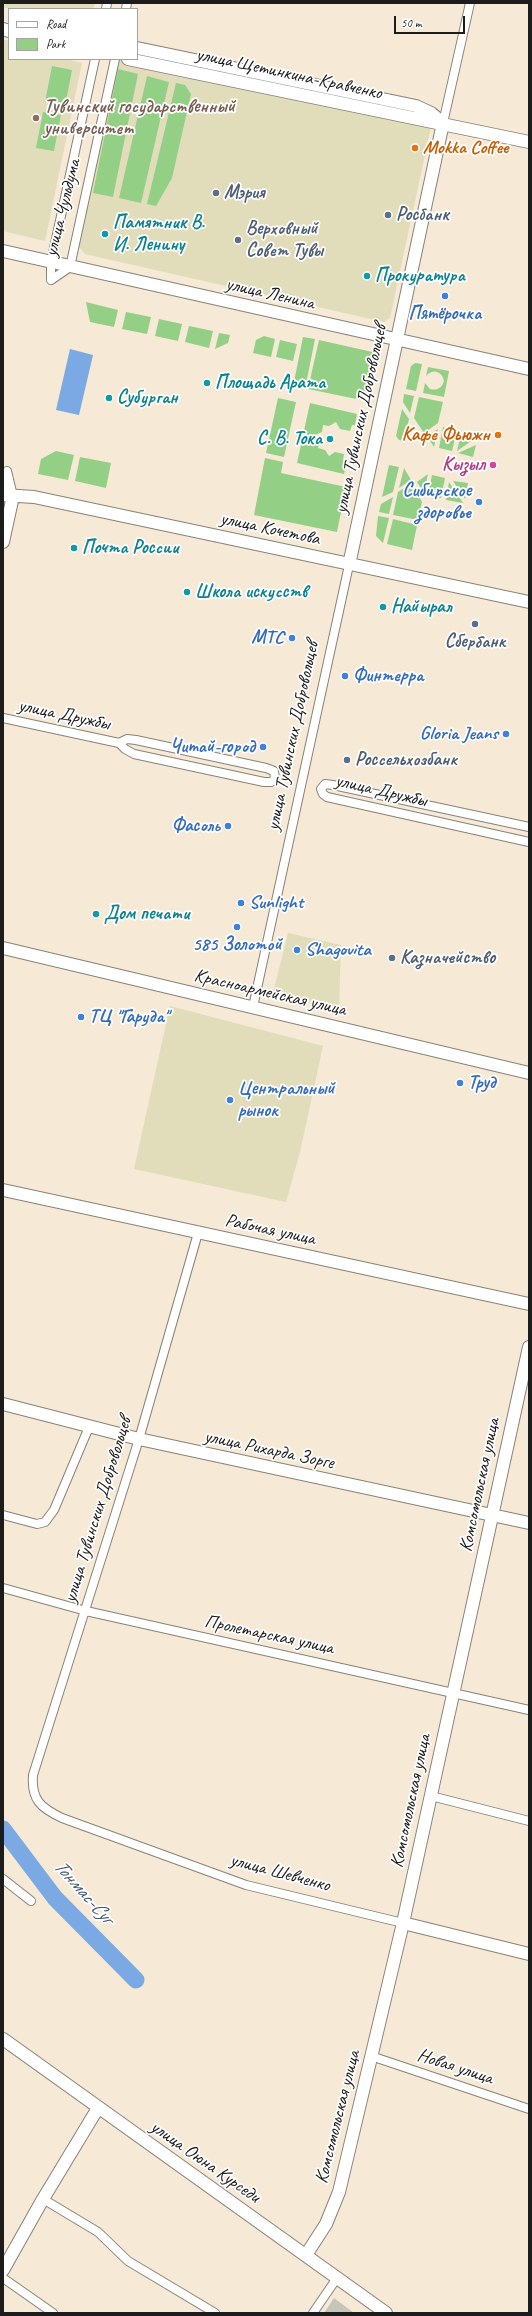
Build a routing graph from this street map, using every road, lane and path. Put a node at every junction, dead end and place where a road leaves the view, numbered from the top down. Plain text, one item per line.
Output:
1 (470, 3) edge
2 (138, 48) edge
3 (95, 60) edge
4 (115, 60) edge
5 (133, 60) edge
6 (443, 123) junction
7 (529, 142) edge
8 (3, 251) edge
9 (50, 262) junction
10 (70, 267) junction
11 (396, 340) junction
12 (529, 370) edge
13 (6, 493) edge
14 (3, 542) edge
15 (349, 565) junction
16 (529, 602) edge
17 (3, 718) edge
18 (119, 743) junction
19 (415, 803) junction
20 (412, 816) junction
21 (529, 828) edge
22 (529, 842) edge
23 (3, 948) edge
24 (253, 1007) junction
25 (529, 1073) edge
26 (3, 1190) edge
27 (198, 1233) junction
28 (529, 1304) edge
29 (529, 1347) edge
30 (3, 1404) edge
31 (89, 1427) junction
32 (140, 1439) junction
33 (3, 1515) edge
34 (492, 1515) junction
35 (529, 1523) edge
36 (3, 1588) edge
37 (86, 1611) junction
38 (453, 1692) junction
39 (529, 1710) edge
40 (35, 1796) joint
41 (431, 1796) junction
42 (529, 1821) edge
43 (3, 1879) edge
44 (31, 1901) dead end
45 (403, 1923) junction
46 (529, 1954) edge
47 (3, 2039) edge
48 (371, 2056) junction
49 (98, 2108) junction
50 (529, 2109) edge
51 (43, 2199) junction
52 (306, 2255) junction
53 (3, 2270) edge
54 (3, 2278) edge
55 (337, 2278) junction
56 (53, 2313) edge
57 (215, 2313) edge
58 (313, 2313) edge
59 (386, 2313) edge

1 - 6 street, улица Тувинских Добровольцев
2 - 6 street, улица Щетинкина-Кравченко
3 - 9 street, улица Чульдума
4 - 10 street, улица Чульдума
5 - 6 street, улица Щетинкина-Кравченко
6 - 7 street, улица Щетинкина-Кравченко
6 - 11 street, улица Тувинских Добровольцев
8 - 9 street, улица Ленина
9 - 10 street, улица Ленина
9 - 10 street, улица Чульдума
10 - 11 street, улица Ленина
11 - 12 street, улица Ленина
11 - 15 street, улица Тувинских Добровольцев
13 - 14 street
13 - 15 street, улица Кочетова
15 - 16 street, улица Кочетова
15 - 24 street, улица Тувинских Добровольцев
17 - 18 street, улица Дружбы
18 - 18 street, улица Дружбы
19 - 20 street
19 - 20 street, улица Дружбы
19 - 21 street, улица Дружбы
20 - 22 street, улица Дружбы
23 - 24 street, Красноармейская улица
24 - 25 street, Красноармейская улица
26 - 27 street, Рабочая улица
27 - 28 street, Рабочая улица
27 - 32 street, улица Тувинских Добровольцев
29 - 34 street, Комсомольская улица
30 - 31 street, улица Рихарда Зорге
31 - 32 street, улица Рихарда Зорге
31 - 33 street
32 - 34 street, улица Рихарда Зорге
32 - 37 street, улица Тувинских Добровольцев
34 - 35 street, улица Рихарда Зорге
34 - 38 street, Комсомольская улица
36 - 37 street, Пролетарская улица
37 - 38 street, Пролетарская улица
37 - 40 street, улица Тувинских Добровольцев
38 - 39 street, Пролетарская улица
38 - 41 street, Комсомольская улица
40 - 45 street, улица Шевченко
41 - 42 street
41 - 45 street, Комсомольская улица
43 - 44 street
45 - 46 street, улица Шевченко
45 - 48 street, Комсомольская улица
47 - 49 street, улица Оюна Курседи
48 - 50 street, Новая улица
48 - 52 street, Комсомольская улица
49 - 51 street
49 - 52 street, улица Оюна Курседи
51 - 53 street
51 - 57 street
52 - 55 street, улица Оюна Курседи
54 - 56 street
55 - 58 street
55 - 59 street, улица Оюна Курседи

